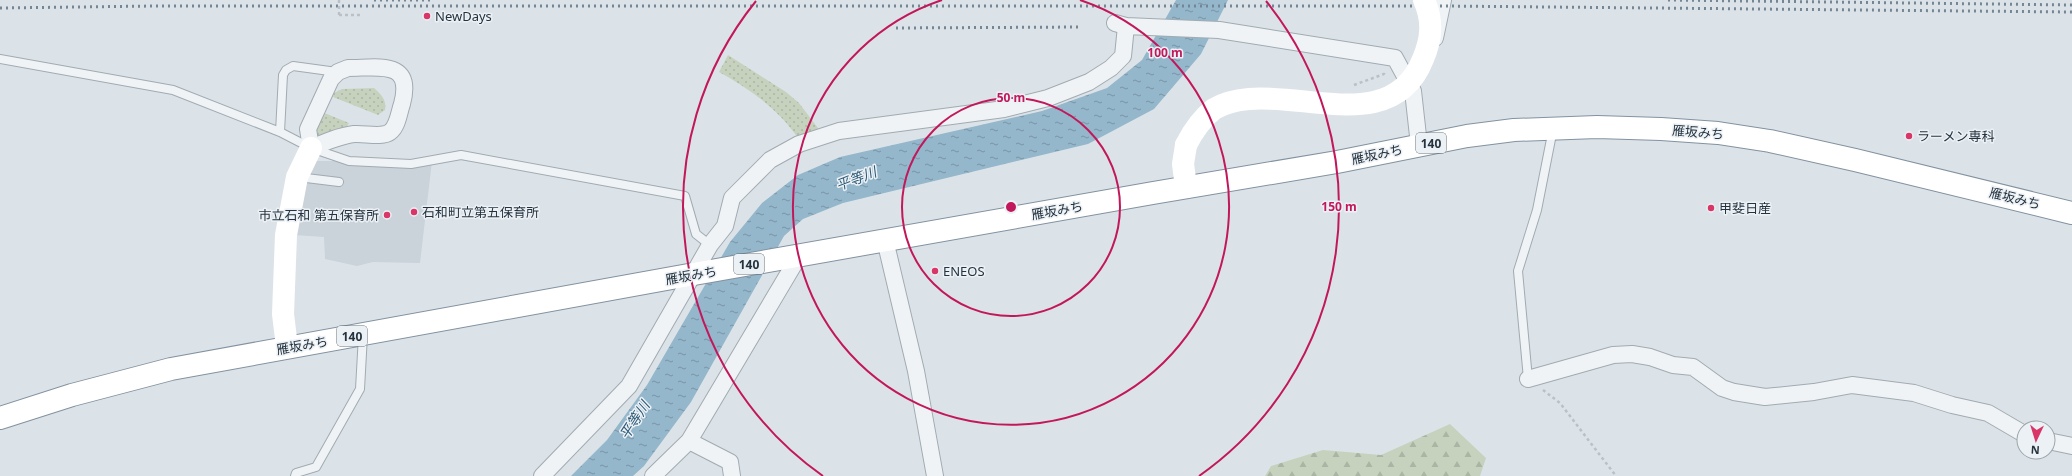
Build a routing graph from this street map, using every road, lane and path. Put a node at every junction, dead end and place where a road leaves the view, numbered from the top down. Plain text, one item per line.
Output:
1 (339, 0) edge
2 (1424, 0) edge
3 (1443, 0) edge
4 (363, 15) dead end
5 (0, 59) edge
6 (338, 72) junction
7 (1390, 80) dead end
8 (1353, 85) dead end
9 (1413, 91) junction
10 (1553, 128) junction
11 (280, 132) junction
12 (1419, 145) junction
13 (311, 148) junction
14 (297, 177) junction
15 (339, 182) dead end
16 (1186, 187) junction
17 (2072, 213) edge
18 (885, 240) junction
19 (710, 245) junction
20 (795, 256) junction
21 (701, 273) junction
22 (363, 334) junction
23 (287, 347) junction
24 (1528, 378) junction
25 (0, 418) edge
26 (2016, 429) edge
27 (689, 441) junction
28 (2056, 443) edge
29 (2072, 446) edge
30 (295, 476) edge
31 (542, 476) edge
32 (653, 476) edge
33 (732, 476) edge
34 (935, 476) edge
35 (1616, 476) edge

1 - 4 path, bridge
2 - 16 main road, bridge
3 - 9 street
5 - 11 lane
6 - 11 lane
6 - 13 street
6 - 13 street
7 - 8 path
9 - 12 street
9 - 19 street
10 - 12 main road, 雁坂みち / 140
10 - 17 main road, 雁坂みち / 140
10 - 24 lane
11 - 13 lane
12 - 16 main road, 雁坂みち / 140
13 - 14 main road
13 - 19 lane
14 - 15 lane
14 - 23 main road
16 - 18 main road, 雁坂みち / 140
18 - 20 main road, 雁坂みち / 140
18 - 34 street
19 - 21 street
20 - 21 main road, 雁坂みち / 140
20 - 27 street
21 - 22 main road, 雁坂みち / 140
21 - 31 street
22 - 23 main road, 雁坂みち / 140
22 - 30 lane
23 - 25 main road, 雁坂みち / 140
24 - 26 street
24 - 35 path
27 - 32 street
27 - 33 street
28 - 29 street

